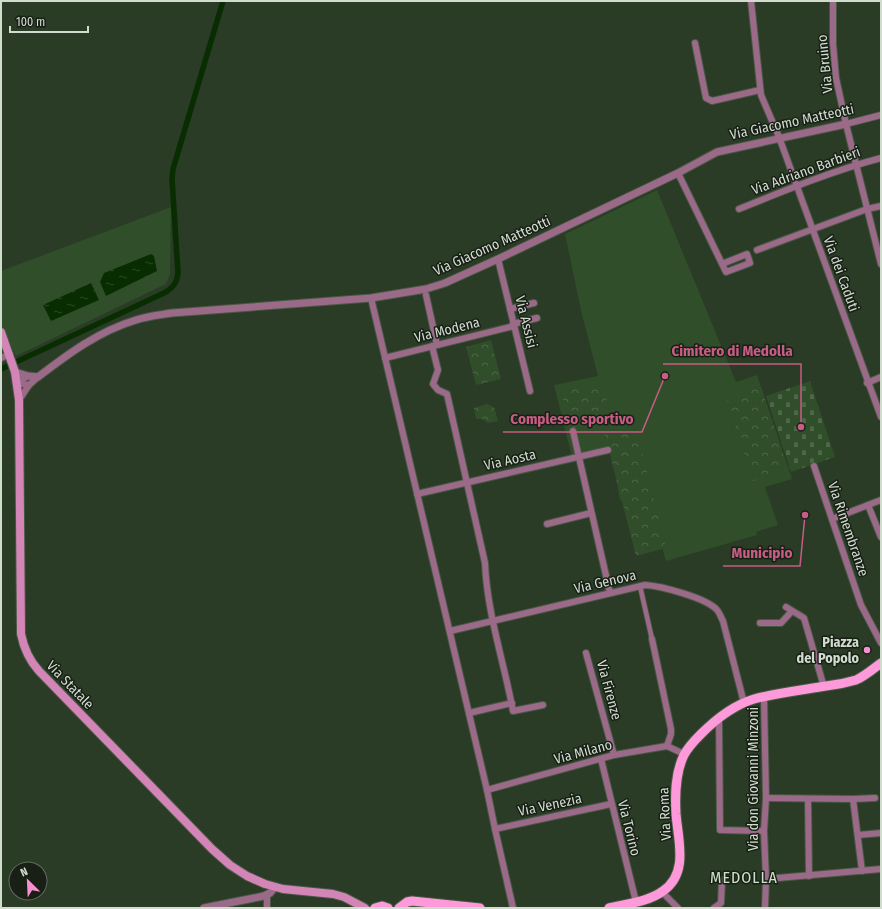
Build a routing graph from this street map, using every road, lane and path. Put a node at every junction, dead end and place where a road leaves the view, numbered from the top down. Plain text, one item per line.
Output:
1 (751, 1) edge
2 (833, 1) edge
3 (695, 43) dead end
4 (760, 90) junction
5 (881, 115) edge
6 (846, 124) junction
7 (779, 138) junction
8 (881, 158) edge
9 (856, 164) junction
10 (678, 173) junction
11 (796, 186) junction
12 (881, 206) edge
13 (739, 209) dead end
14 (867, 209) junction
15 (812, 230) junction
16 (757, 250) dead end
17 (498, 260) junction
18 (722, 264) dead end
19 (881, 264) edge
20 (426, 295) dead end
21 (371, 298) junction
22 (534, 303) dead end
23 (510, 309) junction
24 (537, 318) dead end
25 (514, 325) junction
26 (1, 332) edge
27 (434, 345) junction
28 (10, 356) junction
29 (1, 358) edge
30 (385, 358) junction
31 (15, 371) junction
32 (28, 376) junction
33 (38, 377) junction
34 (881, 377) edge
35 (17, 383) junction
36 (867, 383) junction
37 (29, 385) junction
38 (530, 391) dead end
39 (19, 400) junction
40 (881, 418) edge
41 (572, 431) dead end
42 (608, 450) dead end
43 (579, 457) junction
44 (814, 466) dead end
45 (468, 482) junction
46 (417, 494) junction
47 (881, 500) edge
48 (868, 505) junction
49 (591, 513) junction
50 (832, 519) junction
51 (547, 524) dead end
52 (881, 537) edge
53 (640, 586) junction
54 (610, 593) junction
55 (493, 620) junction
56 (760, 623) dead end
57 (450, 630) junction
58 (652, 639) joint
59 (881, 643) edge
60 (586, 653) dead end
61 (877, 663) edge
62 (824, 687) junction
63 (764, 697) junction
64 (512, 703) junction
65 (744, 703) junction
66 (543, 705) dead end
67 (469, 713) junction
68 (719, 718) junction
69 (667, 746) junction
70 (684, 754) junction
71 (614, 755) junction
72 (600, 759) junction
73 (487, 790) junction
74 (766, 798) junction
75 (876, 798) dead end
76 (808, 799) junction
77 (853, 799) junction
78 (611, 804) junction
79 (494, 829) junction
80 (764, 831) junction
81 (881, 833) edge
82 (858, 835) junction
83 (881, 869) edge
84 (862, 871) junction
85 (809, 876) junction
86 (766, 879) junction
87 (722, 880) dead end
88 (275, 887) junction
89 (662, 892) junction
90 (267, 895) junction
91 (636, 902) junction
92 (362, 907) edge
93 (400, 907) edge
94 (677, 907) edge
95 (204, 908) edge
96 (267, 908) edge
97 (375, 908) edge
98 (390, 908) edge
99 (474, 908) edge
100 (513, 908) edge
101 (609, 908) edge
102 (714, 908) edge
103 (765, 908) edge

1 - 4 street, Via dei Caduti
2 - 6 street, Via Bruino
3 - 4 street
4 - 7 street, Via dei Caduti
5 - 6 street, Via Giacomo Matteotti
6 - 7 street, Via Giacomo Matteotti
6 - 9 street, Via Bruino
7 - 10 street, Via Giacomo Matteotti
7 - 11 street, Via dei Caduti
8 - 9 street, Via Adriano Barbieri
9 - 11 street, Via Adriano Barbieri
9 - 14 street, Via Bruino
10 - 17 street, Via Giacomo Matteotti
10 - 18 street
11 - 13 street, Via Adriano Barbieri
11 - 15 street, Via dei Caduti
12 - 14 street
14 - 15 street
14 - 19 street, Via Bruino
15 - 16 street
15 - 36 street, Via dei Caduti
17 - 21 street, Via Giacomo Matteotti
17 - 23 street, Via Assisi
20 - 27 street
21 - 30 street
21 - 33 street, Via Giacomo Matteotti
22 - 23 street
23 - 25 street, Via Assisi
24 - 25 street, Via Modena
25 - 27 street, Via Modena
25 - 38 street, Via Assisi
26 - 28 main road, Via Statale
27 - 30 street, Via Modena
27 - 45 street
28 - 29 street
28 - 31 main road, Via Statale
30 - 46 street
31 - 32 street
31 - 35 main road, Via Statale
32 - 33 street
32 - 35 street
33 - 37 street
34 - 36 street
35 - 37 street
35 - 39 main road, Via Statale
36 - 40 street, Via dei Caduti
37 - 39 street
39 - 88 main road, Via Statale
41 - 43 street
42 - 43 street, Via Aosta
43 - 45 street, Via Aosta
43 - 49 street
44 - 50 street, Via Rimembranze
45 - 46 street, Via Aosta
45 - 55 street
46 - 57 street
47 - 48 street
48 - 50 street
48 - 52 street
49 - 51 street
49 - 54 street
50 - 59 street, Via Rimembranze
53 - 54 street, Via Genova
53 - 58 street
53 - 65 street, Via Genova
54 - 55 street, Via Genova
55 - 57 street, Via Genova
55 - 64 street
56 - 62 street
57 - 67 street
58 - 69 street
60 - 71 street, Via Firenze
61 - 62 main road, Via Roma
62 - 63 main road, Via Roma
63 - 65 main road, Via Roma
63 - 74 street, Via don Giovanni Minzoni
64 - 66 street
64 - 67 street
65 - 68 main road, Via Roma
67 - 73 street
68 - 70 main road, Via Roma
68 - 80 street
69 - 70 street
69 - 71 street, Via Milano
70 - 89 main road, Via Roma
71 - 72 street, Via Milano
72 - 73 street, Via Milano
72 - 78 street, Via Torino
73 - 79 street
74 - 76 street
74 - 80 street, Via don Giovanni Minzoni
75 - 77 street
76 - 77 street
76 - 85 street
77 - 82 street
78 - 79 street, Via Venezia
78 - 91 street, Via Torino
79 - 100 street
80 - 86 street, Via don Giovanni Minzoni
81 - 82 street
82 - 84 street
83 - 84 street
84 - 85 street
85 - 86 street
86 - 103 street, Via don Giovanni Minzoni
87 - 102 street
88 - 90 street
88 - 92 main road, Via Statale
89 - 91 main road, Via Roma
89 - 94 street
90 - 95 street
90 - 96 street
91 - 101 main road, Via Roma
93 - 98 main road
93 - 99 main road
97 - 98 main road

